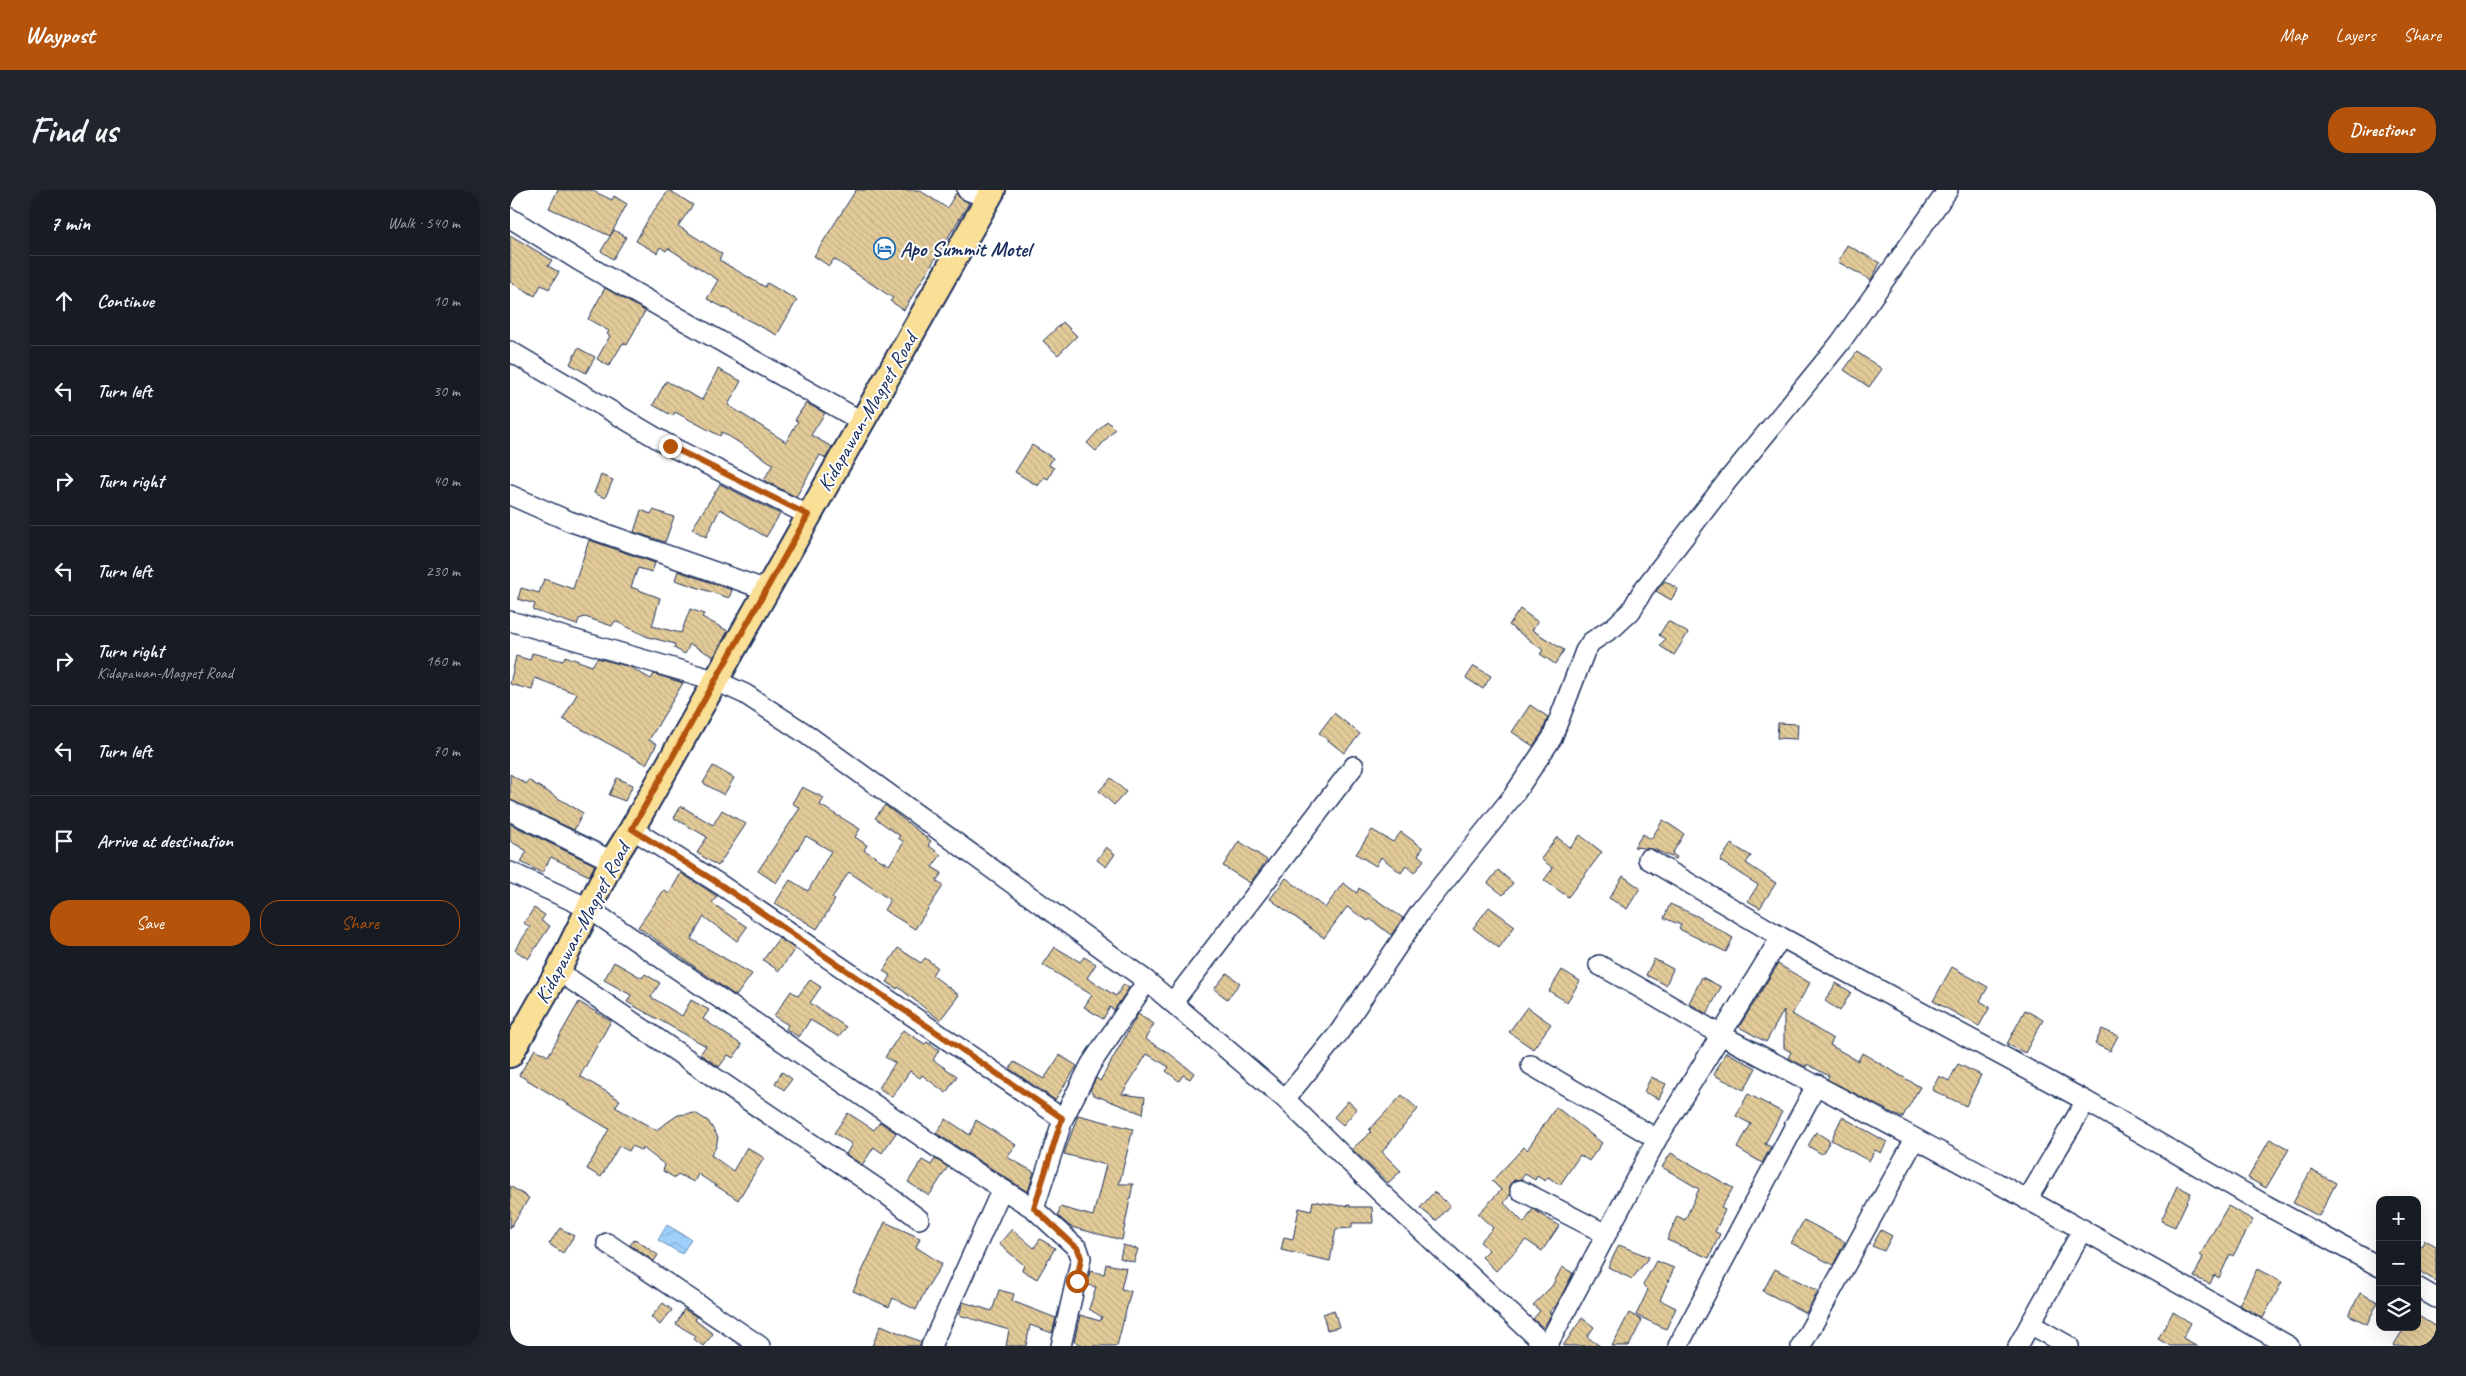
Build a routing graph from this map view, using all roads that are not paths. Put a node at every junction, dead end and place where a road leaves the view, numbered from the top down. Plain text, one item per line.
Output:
1 (1948, 190) edge
2 (983, 193) edge
3 (510, 218) edge
4 (510, 351) edge
5 (862, 421) junction
6 (510, 495) edge
7 (808, 515) junction
8 (767, 590) junction
9 (510, 621) edge
10 (714, 680) junction
11 (1354, 766) dead end
12 (510, 811) edge
13 (632, 829) junction
14 (1648, 859) dead end
15 (612, 861) junction
16 (510, 872) edge
17 (588, 908) junction
18 (1781, 937) junction
19 (1599, 966) dead end
20 (558, 971) junction
21 (1147, 981) junction
22 (1174, 1002) junction
23 (1721, 1035) junction
24 (512, 1048) edge
25 (1531, 1065) dead end
26 (1817, 1084) junction
27 (1285, 1098) junction
28 (2086, 1101) junction
29 (1062, 1118) junction
30 (1658, 1139) junction
31 (1915, 1139) junction
32 (1002, 1189) junction
33 (1520, 1190) dead end
34 (2028, 1200) junction
35 (1034, 1208) junction
36 (919, 1220) dead end
37 (2083, 1229) junction
38 (1606, 1234) junction
39 (607, 1243) dead end
40 (2376, 1265) edge
41 (2421, 1289) edge
42 (2436, 1298) edge
43 (2030, 1324) junction
44 (760, 1346) edge
45 (931, 1346) edge
46 (1061, 1346) edge
47 (1546, 1346) edge
48 (1678, 1346) edge
49 (1801, 1346) edge
50 (2018, 1346) edge
51 (2069, 1346) edge
52 (2288, 1346) edge

1 - 27 street
2 - 5 main road, Kidapawan-Magpet Road
3 - 5 street
4 - 7 street
5 - 7 main road, Kidapawan-Magpet Road
6 - 8 street
7 - 8 main road, Kidapawan-Magpet Road
8 - 10 main road, Kidapawan-Magpet Road
9 - 10 street
10 - 13 main road, Kidapawan-Magpet Road
10 - 21 street
11 - 22 street
12 - 15 street
13 - 15 main road, Kidapawan-Magpet Road
13 - 29 street
14 - 18 street
15 - 17 main road, Kidapawan-Magpet Road
16 - 17 street
17 - 20 main road, Kidapawan-Magpet Road
17 - 32 street
18 - 23 street
18 - 28 street
19 - 23 street
20 - 24 main road, Kidapawan-Magpet Road
20 - 36 street
21 - 22 street
21 - 29 street
22 - 27 street
23 - 26 street
23 - 30 street
25 - 30 street
26 - 31 street
26 - 48 street
27 - 47 street
28 - 34 street
28 - 40 street
29 - 35 street
30 - 38 street
31 - 34 street
31 - 49 street
32 - 35 street
32 - 45 street
33 - 38 street
34 - 37 street
35 - 46 street
37 - 43 street
37 - 52 street
38 - 47 street
39 - 44 street
41 - 42 street
43 - 50 street
43 - 51 street

